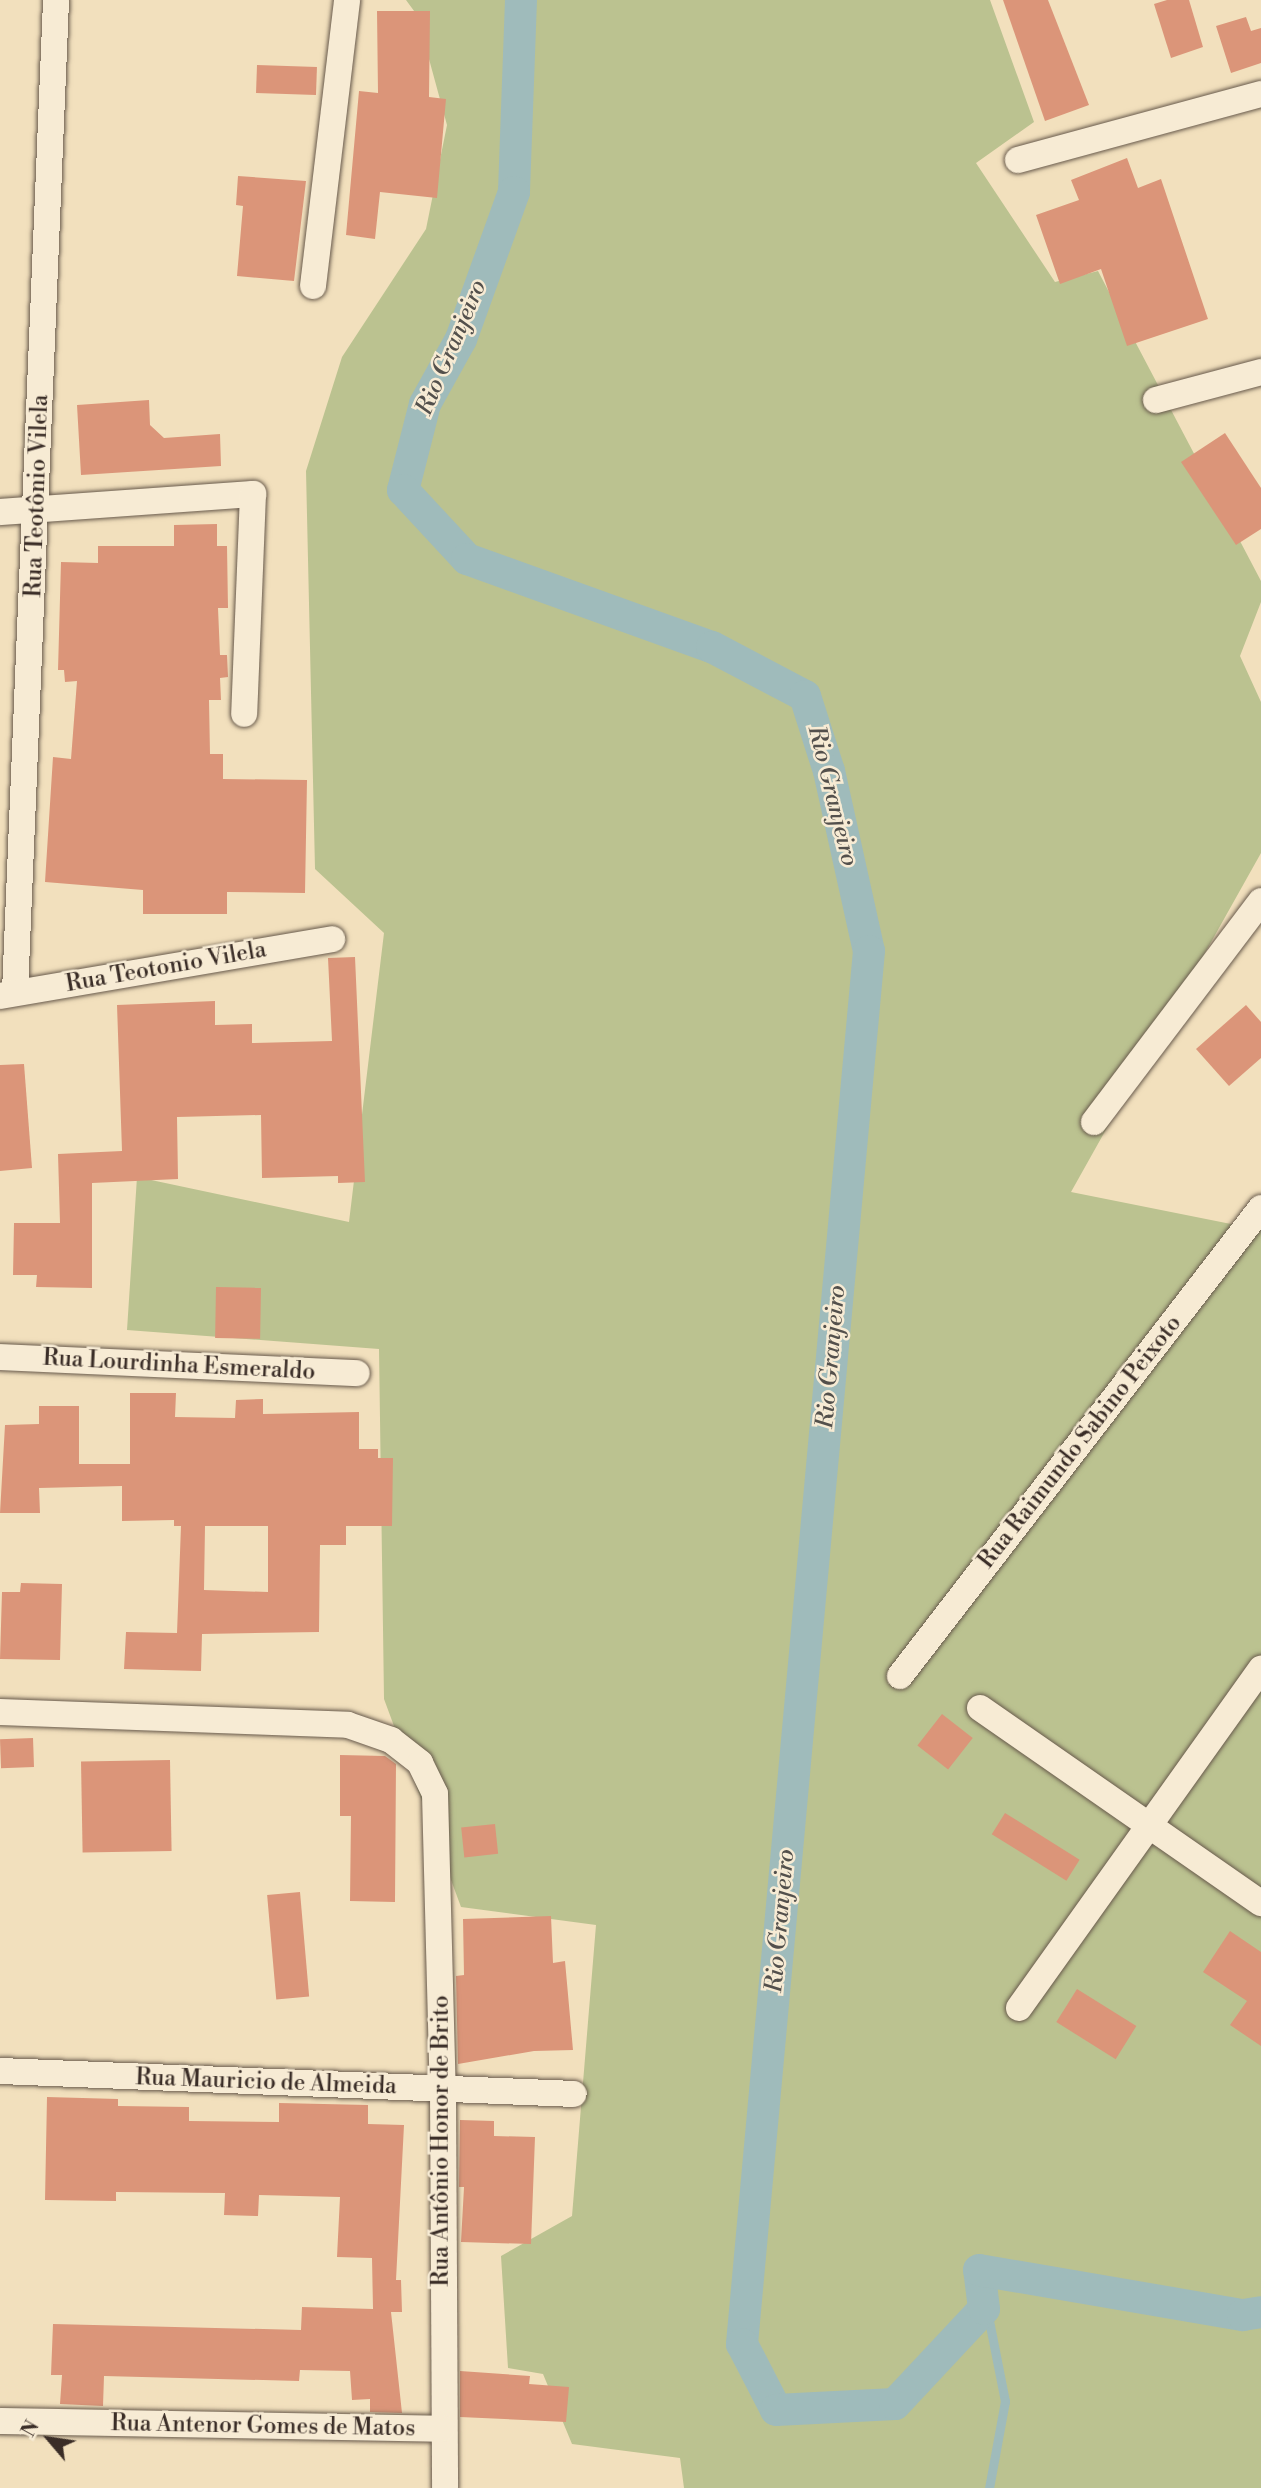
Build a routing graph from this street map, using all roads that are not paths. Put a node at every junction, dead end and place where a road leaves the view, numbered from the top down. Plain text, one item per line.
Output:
1 (55, 0) edge
2 (347, 0) edge
3 (1261, 94) edge
4 (1018, 160) dead end
5 (313, 286) dead end
6 (1261, 372) edge
7 (1156, 400) dead end
8 (37, 508) junction
9 (0, 512) edge
10 (244, 714) dead end
11 (1261, 901) edge
12 (332, 939) dead end
13 (7, 994) edge
14 (1094, 1122) dead end
15 (1261, 1208) edge
16 (0, 1357) edge
17 (357, 1373) dead end
18 (1261, 1669) edge
19 (900, 1676) dead end
20 (981, 1708) dead end
21 (0, 1712) edge
22 (1149, 1825) junction
23 (1261, 1903) edge
24 (1019, 2008) dead end
25 (0, 2071) edge
26 (443, 2090) junction
27 (574, 2094) dead end
28 (0, 2421) edge
29 (442, 2429) junction
30 (445, 2488) edge

1 - 8 street, Rua Teotônio Vilela
2 - 5 street
3 - 4 street
6 - 7 street
8 - 9 street
8 - 10 street
8 - 13 street, Rua Teotônio Vilela
11 - 14 street
12 - 13 street, Rua Teotonio Vilela
15 - 19 street, Rua Raimundo Sabino Peixoto
16 - 17 street, Rua Lourdinha Esmeraldo
18 - 22 street
20 - 22 street
21 - 26 street, Rua Antônio Honor de Brito
22 - 23 street
22 - 24 street
25 - 26 street, Rua Mauricio de Almeida
26 - 27 street, Rua Mauricio de Almeida
26 - 29 street, Rua Antônio Honor de Brito
28 - 29 street, Rua Antenor Gomes de Matos
29 - 30 street, Rua Antônio Honor de Brito

